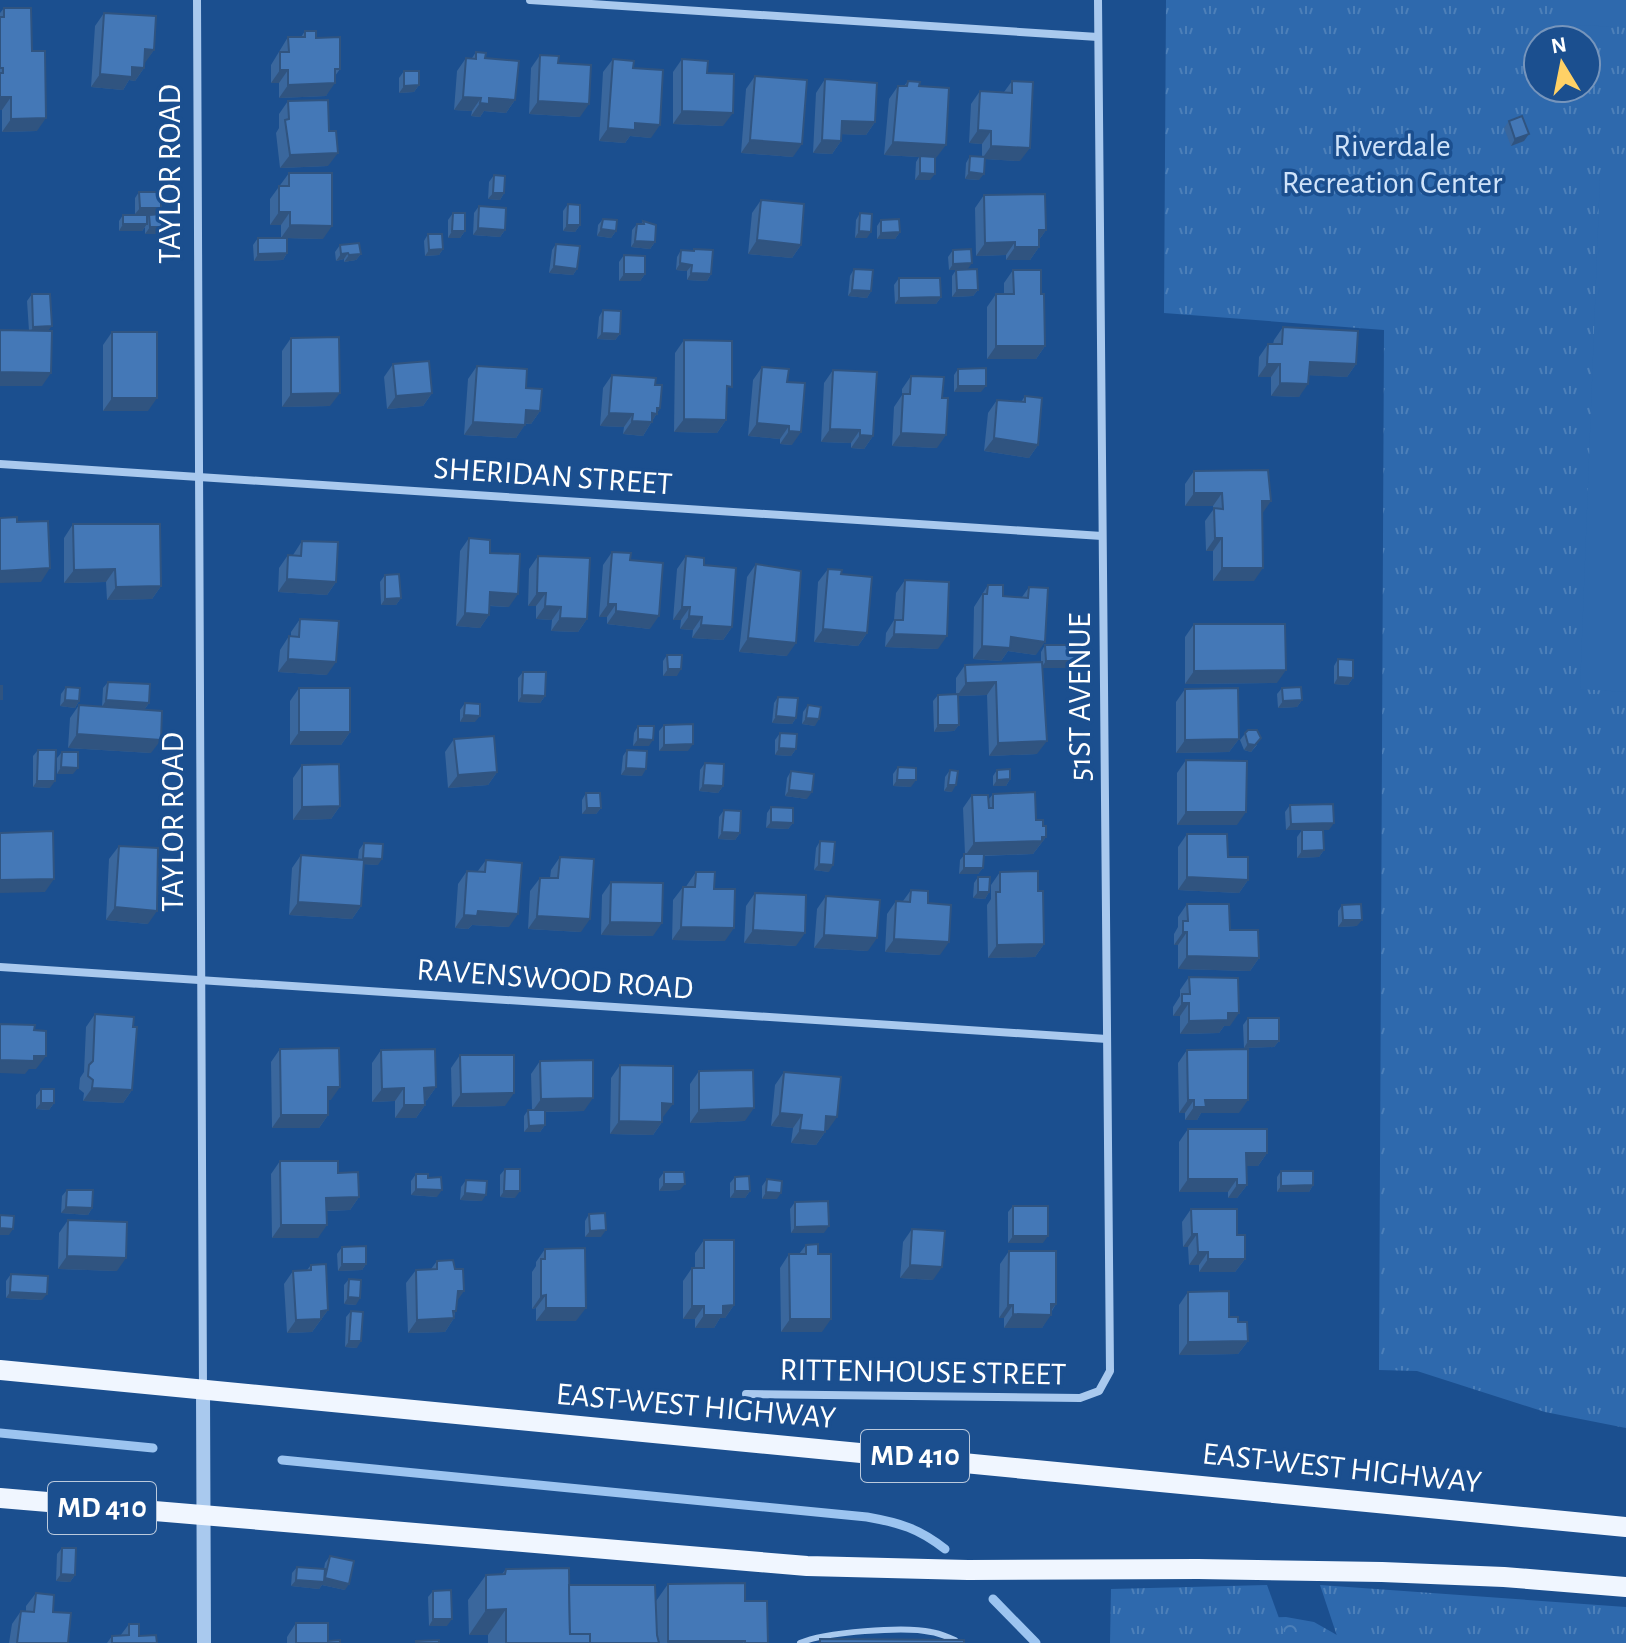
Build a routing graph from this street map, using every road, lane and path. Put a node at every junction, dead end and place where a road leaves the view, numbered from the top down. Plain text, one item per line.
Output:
1 (197, 0) edge
2 (530, 0) edge
3 (1098, 0) edge
4 (1098, 37) junction
5 (0, 464) edge
6 (200, 477) junction
7 (1102, 536) junction
8 (0, 967) edge
9 (202, 980) junction
10 (1107, 1039) junction
11 (0, 1370) edge
12 (203, 1391) junction
13 (1099, 1391) joint
14 (746, 1394) dead end
15 (0, 1498) edge
16 (203, 1517) junction
17 (1626, 1527) edge
18 (1626, 1587) edge
19 (204, 1643) edge
20 (800, 1643) edge
21 (957, 1643) edge

1 - 6 street, TAYLOR ROAD
2 - 4 street
3 - 4 street, 51ST AVENUE
4 - 7 street, 51ST AVENUE
5 - 6 street, SHERIDAN STREET
6 - 7 street, SHERIDAN STREET
6 - 9 street, TAYLOR ROAD
7 - 10 street, 51ST AVENUE
8 - 9 street, RAVENSWOOD ROAD
9 - 10 street, RAVENSWOOD ROAD
9 - 12 street, TAYLOR ROAD
10 - 13 street, 51ST AVENUE
11 - 12 main road, EAST-WEST HIGHWAY / MD 410
12 - 16 street, TAYLOR ROAD
12 - 17 main road, EAST-WEST HIGHWAY / MD 410
13 - 14 street, RITTENHOUSE STREET
15 - 16 main road, MD 410
16 - 18 main road, MD 410
16 - 19 street, TAYLOR ROAD
20 - 21 lane

